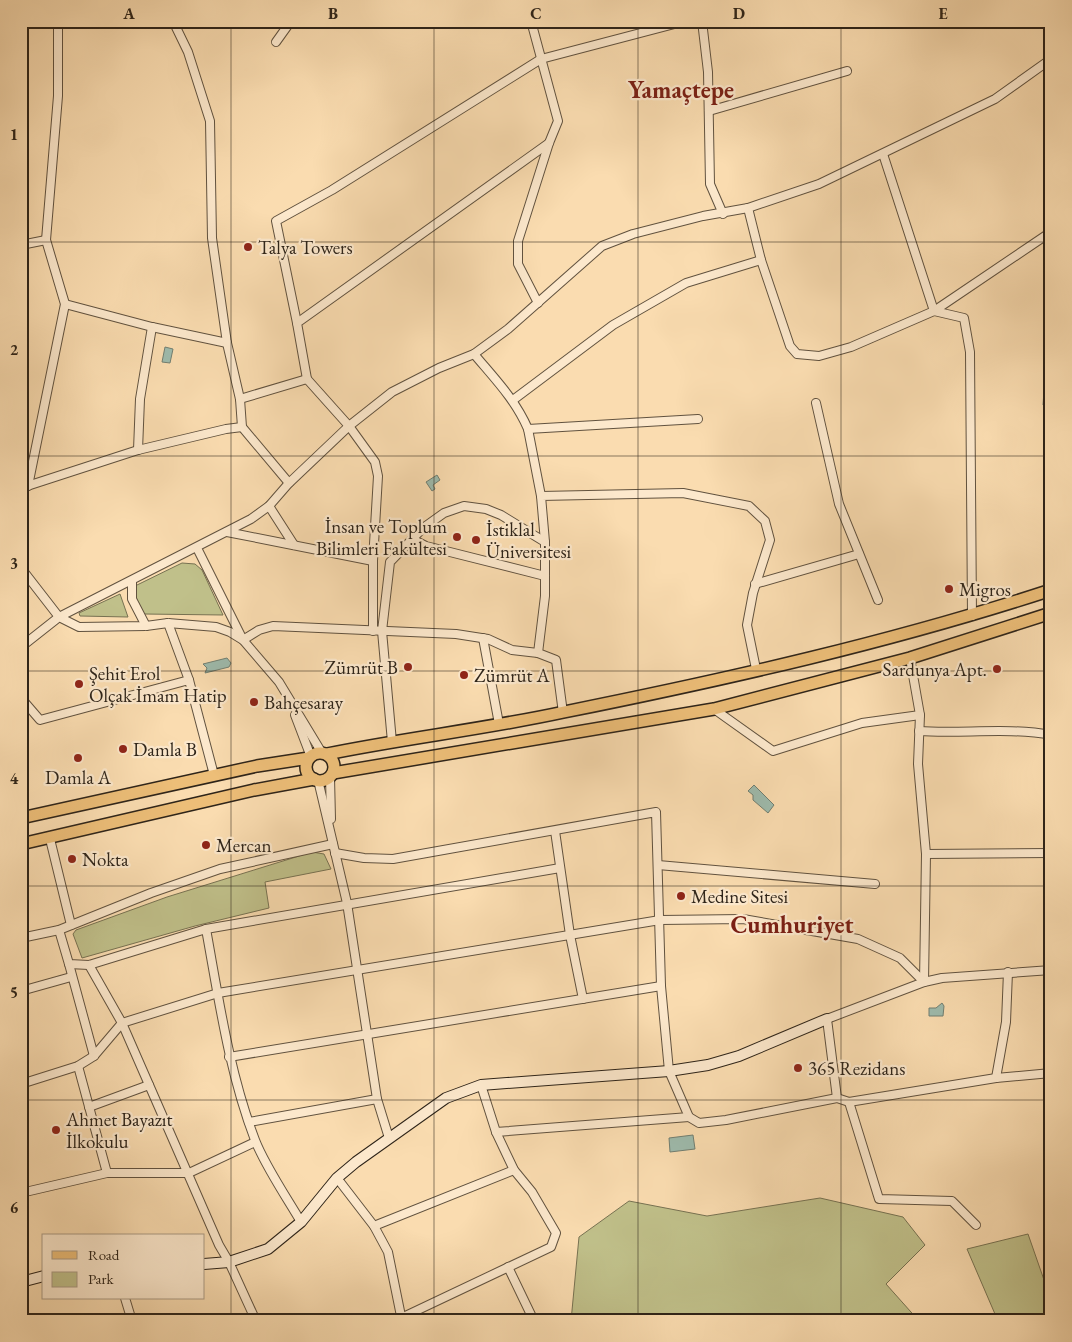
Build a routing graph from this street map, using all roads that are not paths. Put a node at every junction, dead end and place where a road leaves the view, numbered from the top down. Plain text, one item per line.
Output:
1 (58, 21) edge
2 (173, 21) edge
3 (291, 21) edge
4 (532, 21) edge
5 (686, 21) edge
6 (702, 21) edge
7 (276, 42) dead end
8 (1051, 58) edge
9 (541, 59) junction
10 (847, 71) dead end
11 (709, 111) junction
12 (549, 143) junction
13 (883, 154) junction
14 (748, 208) junction
15 (723, 214) junction
16 (1051, 232) edge
17 (46, 240) junction
18 (21, 245) edge
19 (761, 260) junction
20 (538, 303) junction
21 (65, 304) junction
22 (934, 312) junction
23 (296, 323) junction
24 (152, 328) junction
25 (227, 343) junction
26 (474, 354) junction
27 (307, 379) junction
28 (240, 398) junction
29 (513, 400) junction
30 (816, 403) dead end
31 (698, 419) dead end
32 (349, 426) junction
33 (242, 427) junction
34 (528, 429) junction
35 (138, 450) junction
36 (289, 483) junction
37 (25, 487) edge
38 (541, 496) junction
39 (268, 506) junction
40 (227, 532) junction
41 (412, 539) junction
42 (546, 542) junction
43 (294, 544) junction
44 (197, 548) junction
45 (859, 554) junction
46 (374, 561) junction
47 (21, 568) edge
48 (545, 576) junction
49 (132, 581) junction
50 (755, 584) junction
51 (1051, 590) edge
52 (878, 600) dead end
53 (1051, 613) edge
54 (972, 616) junction
55 (59, 617) junction
56 (168, 623) junction
57 (146, 626) junction
58 (373, 631) junction
59 (382, 631) junction
60 (483, 638) junction
61 (243, 640) junction
62 (21, 647) edge
63 (538, 653) junction
64 (910, 658) junction
65 (756, 669) junction
66 (189, 680) junction
67 (288, 697) junction
68 (21, 698) edge
69 (714, 709) junction
70 (563, 713) junction
71 (920, 715) junction
72 (499, 724) junction
73 (919, 731) junction
74 (1051, 735) edge
75 (392, 742) junction
76 (324, 754) junction
77 (310, 758) junction
78 (214, 775) junction
79 (331, 775) junction
80 (316, 780) junction
81 (21, 818) edge
82 (555, 831) junction
83 (331, 834) junction
84 (50, 839) junction
85 (21, 844) edge
86 (333, 844) junction
87 (335, 852) junction
88 (1051, 853) edge
89 (926, 854) junction
90 (658, 865) junction
91 (560, 868) junction
92 (875, 884) dead end
93 (347, 903) junction
94 (660, 920) junction
95 (71, 925) junction
96 (206, 929) junction
97 (59, 930) junction
98 (570, 935) junction
99 (21, 938) edge
100 (69, 964) junction
101 (89, 965) junction
102 (356, 968) junction
103 (1051, 970) edge
104 (1008, 972) junction
105 (71, 977) junction
106 (924, 982) junction
107 (661, 986) junction
108 (21, 991) edge
109 (218, 993) junction
110 (583, 999) junction
111 (826, 1019) junction
112 (122, 1023) junction
113 (367, 1035) junction
114 (94, 1056) junction
115 (229, 1057) junction
116 (78, 1066) junction
117 (669, 1071) junction
118 (1051, 1073) edge
119 (996, 1078) junction
120 (21, 1084) edge
121 (149, 1085) junction
122 (481, 1085) junction
123 (377, 1098) junction
124 (837, 1098) junction
125 (849, 1102) junction
126 (89, 1107) junction
127 (689, 1116) junction
128 (249, 1122) junction
129 (496, 1132) junction
130 (389, 1138) junction
131 (255, 1142) junction
132 (514, 1170) junction
133 (107, 1173) junction
134 (189, 1173) junction
135 (337, 1178) junction
136 (21, 1193) edge
137 (301, 1222) junction
138 (976, 1225) dead end
139 (374, 1226) junction
140 (229, 1262) junction
141 (205, 1264) edge
142 (508, 1267) junction
143 (42, 1277) edge
144 (21, 1282) edge
145 (126, 1300) edge
146 (401, 1319) edge
147 (132, 1321) edge
148 (256, 1321) edge
149 (534, 1321) edge

1 - 17 street
2 - 25 street
3 - 7 street
4 - 9 street
5 - 9 street
6 - 11 street
8 - 13 street
9 - 12 street
9 - 23 street
10 - 11 street
11 - 15 street
12 - 20 street
12 - 23 street
13 - 14 street
13 - 22 street
14 - 15 street
14 - 19 street
15 - 20 street
16 - 22 street
17 - 18 street
17 - 21 street
19 - 22 street
19 - 29 street
20 - 26 street
21 - 24 street
21 - 37 street
22 - 54 street
23 - 27 street
24 - 25 street
24 - 35 street
25 - 28 street
26 - 29 street
26 - 32 street
27 - 28 street
27 - 32 street
28 - 33 street
29 - 34 street
30 - 45 street
31 - 34 street
32 - 36 street
32 - 46 street
33 - 35 street
33 - 36 street
34 - 38 street
35 - 37 street
36 - 39 street
38 - 42 street
38 - 50 street
39 - 40 street
39 - 43 street
40 - 43 street
40 - 44 street
41 - 42 street
41 - 48 street
41 - 59 street
42 - 48 street
43 - 46 street
44 - 49 street
44 - 61 street
45 - 50 street
45 - 52 street
46 - 58 street
47 - 55 street
48 - 63 street
49 - 55 street
49 - 57 street
50 - 65 street
51 - 54 main road
53 - 64 main road
54 - 65 main road
55 - 57 street
55 - 62 street
56 - 57 street
56 - 61 street
56 - 66 street
58 - 59 street
58 - 61 street
59 - 60 street
59 - 75 street
60 - 63 street
60 - 72 street
61 - 67 street
63 - 70 street
64 - 69 main road
64 - 71 street
65 - 70 main road
66 - 68 street
66 - 78 street
67 - 76 street
67 - 77 street
69 - 71 street
69 - 79 main road
70 - 72 main road
71 - 73 street
72 - 75 main road
73 - 74 street
73 - 89 street
75 - 76 main road
76 - 77 main road
76 - 79 main road
77 - 78 main road
77 - 80 main road
78 - 81 main road
79 - 80 main road
79 - 83 street
80 - 83 street
80 - 84 main road
82 - 87 street
82 - 90 street
82 - 91 street
83 - 86 street
84 - 85 main road
84 - 95 street
86 - 87 street
86 - 95 street
87 - 93 street
88 - 89 street
89 - 106 street
90 - 92 street
90 - 94 street
91 - 93 street
91 - 98 street
93 - 96 street
93 - 102 street
94 - 98 street
94 - 106 street
94 - 107 street
95 - 97 street
96 - 101 street
96 - 109 street
97 - 99 street
97 - 100 street
98 - 102 street
98 - 110 street
100 - 101 street
100 - 105 street
101 - 112 street
102 - 109 street
102 - 113 street
103 - 104 street
104 - 106 street
104 - 119 street
105 - 108 street
105 - 114 street
106 - 111 street
107 - 110 street
107 - 117 street
109 - 112 street
109 - 115 street
110 - 113 street
111 - 117 street
111 - 124 street
112 - 114 street
112 - 121 street
113 - 115 street
113 - 123 street
114 - 116 street
115 - 128 street
116 - 120 street
116 - 126 street
117 - 122 street
117 - 127 street
118 - 119 street
119 - 125 street
121 - 126 street
121 - 134 street
122 - 129 street
122 - 130 street
123 - 128 street
123 - 130 street
124 - 125 street
124 - 127 street
125 - 138 street
126 - 133 street
127 - 129 street
128 - 131 street
129 - 132 street
130 - 135 street
131 - 134 street
131 - 137 street
132 - 139 street
132 - 142 street
133 - 134 street
133 - 136 street
134 - 140 street
135 - 137 street
135 - 139 street
137 - 140 street
139 - 146 street
140 - 141 street
140 - 148 street
142 - 146 street
142 - 149 street
143 - 144 street
145 - 147 street

